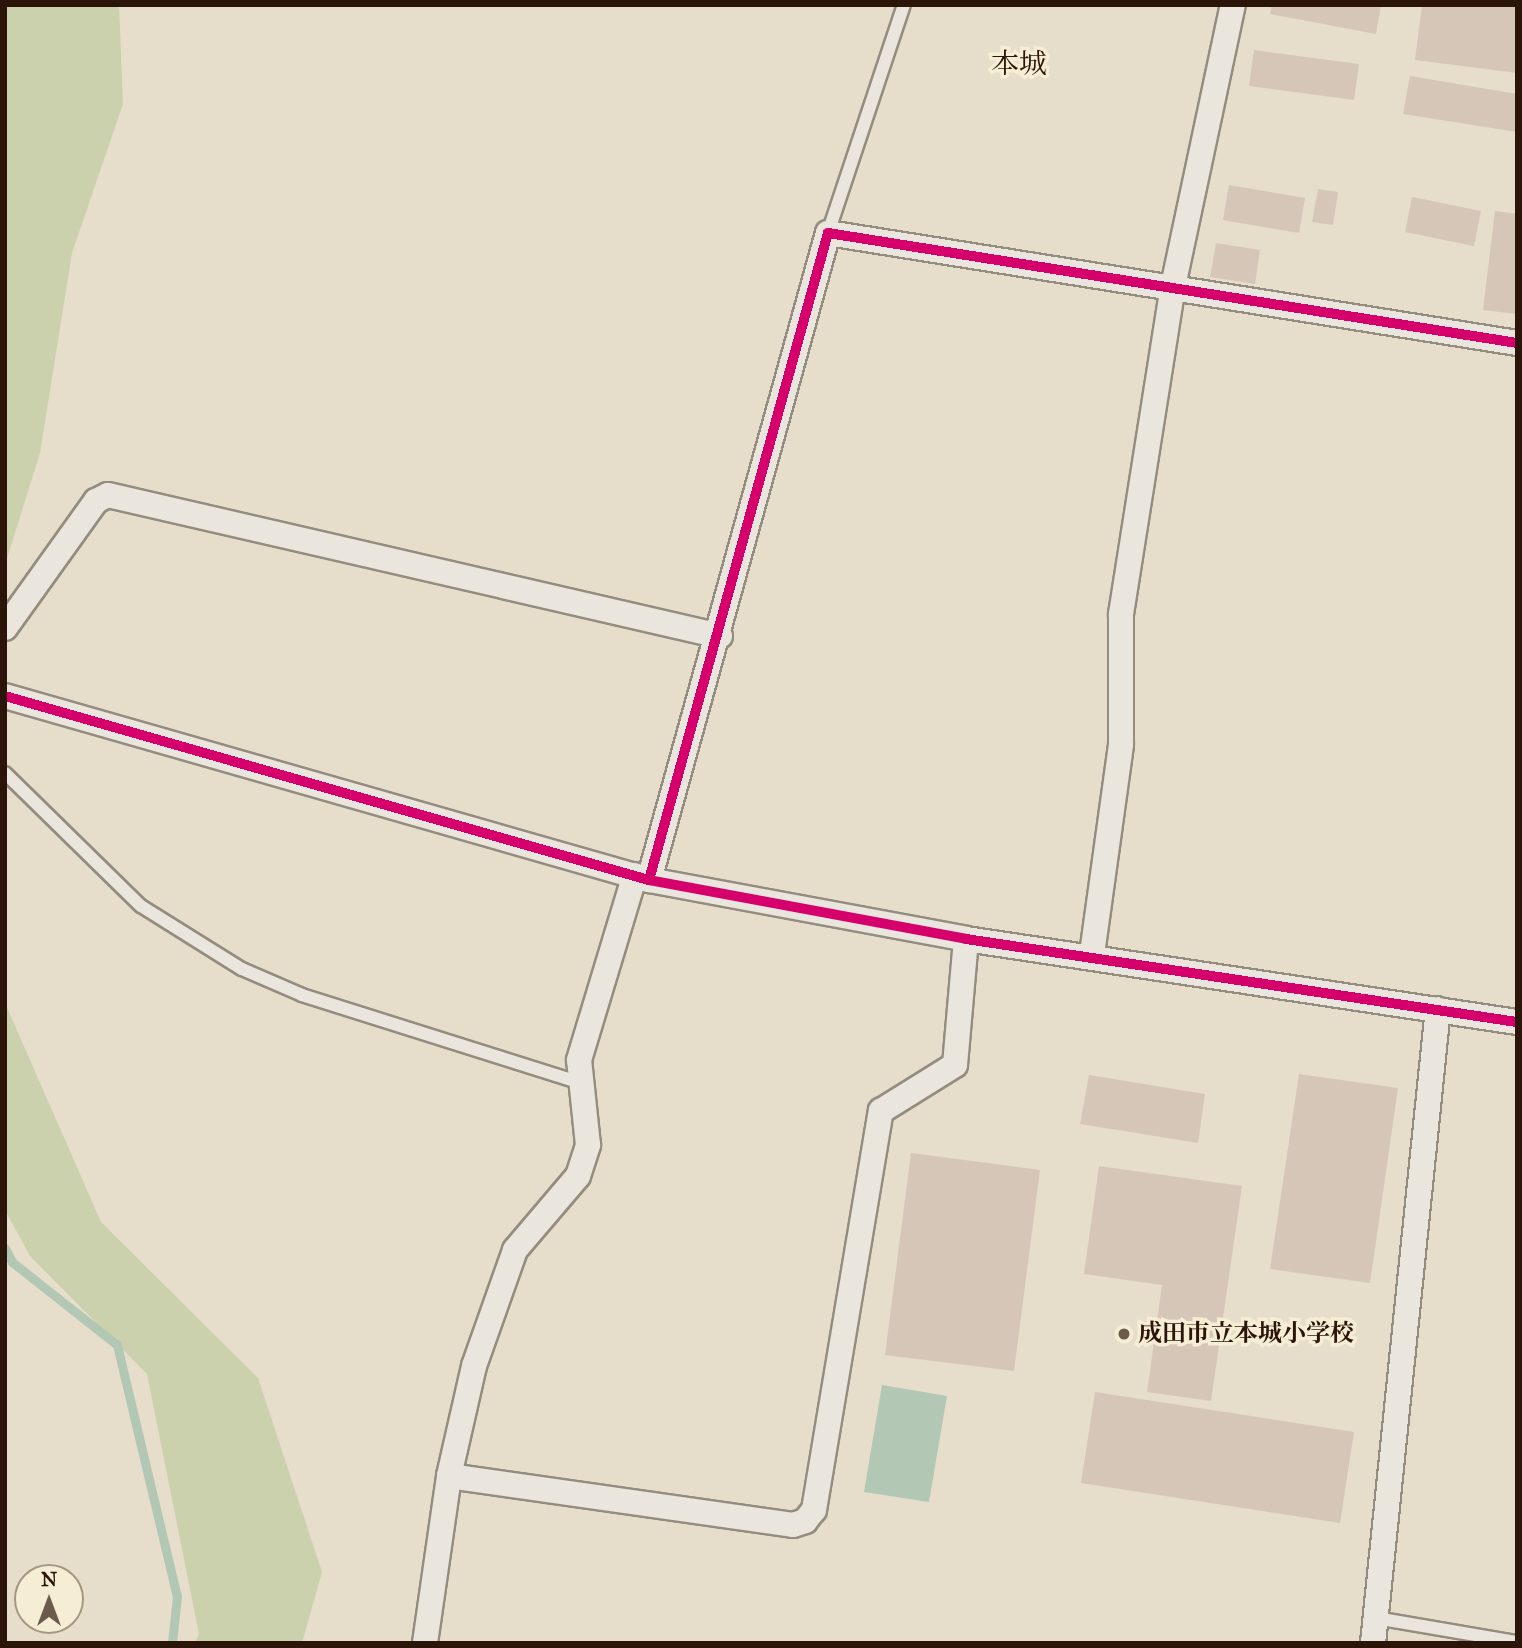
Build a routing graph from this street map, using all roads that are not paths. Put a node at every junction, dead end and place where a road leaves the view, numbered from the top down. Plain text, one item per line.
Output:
1 (904, 5) edge
2 (1233, 5) edge
3 (828, 233) junction
4 (1172, 291) junction
5 (1517, 343) edge
6 (5, 628) edge
7 (720, 636) junction
8 (5, 696) edge
9 (5, 773) edge
10 (642, 877) junction
11 (966, 939) junction
12 (1092, 954) junction
13 (1438, 1009) junction
14 (1517, 1021) edge
15 (578, 1082) junction
16 (449, 1476) junction
17 (1376, 1618) junction
18 (1517, 1642) edge
19 (425, 1643) edge
20 (1373, 1643) edge

1 - 3 lane
2 - 4 street
3 - 4 street
3 - 7 street
4 - 5 street
4 - 12 street
6 - 7 street
7 - 10 street
8 - 10 street
9 - 15 lane
10 - 11 street
10 - 15 street
11 - 12 street
11 - 16 street
12 - 13 street
13 - 14 street
13 - 17 street
15 - 16 street
16 - 19 street
17 - 18 lane
17 - 20 street

